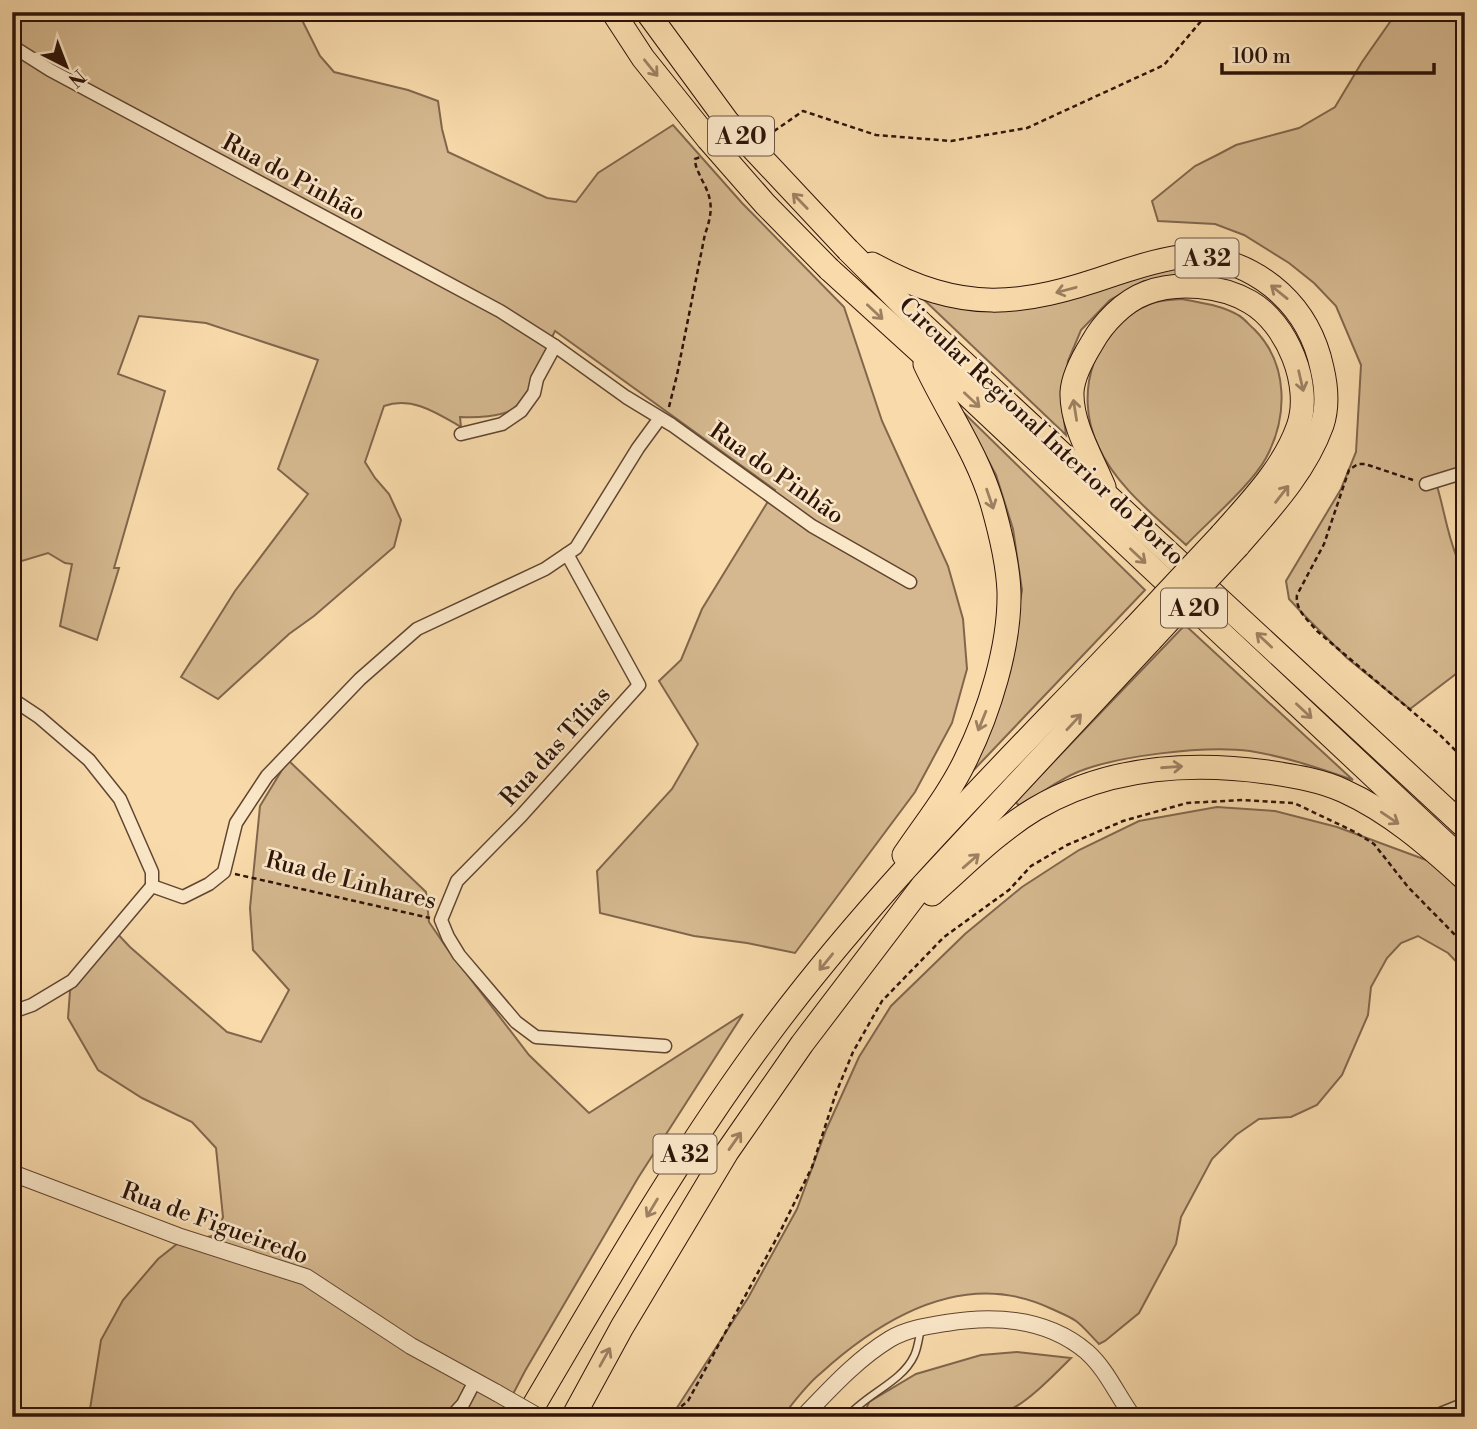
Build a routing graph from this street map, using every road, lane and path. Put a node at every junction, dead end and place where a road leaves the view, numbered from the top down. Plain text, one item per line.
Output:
1 (612, 12) edge
2 (647, 12) edge
3 (1214, 12) edge
4 (12, 46) edge
5 (757, 139) dead end
6 (707, 155) dead end
7 (848, 250) junction
8 (555, 346) junction
9 (921, 355) junction
10 (660, 418) junction
11 (461, 434) dead end
12 (1465, 472) edge
13 (1426, 484) joint
14 (1108, 496) junction
15 (1229, 540) junction
16 (567, 554) junction
17 (910, 582) dead end
18 (1142, 634) junction
19 (12, 699) edge
20 (1465, 760) edge
21 (1465, 827) edge
22 (1465, 862) edge
23 (224, 872) junction
24 (1465, 879) edge
25 (152, 886) junction
26 (868, 909) junction
27 (441, 920) junction
28 (883, 938) junction
29 (1465, 945) edge
30 (12, 1012) edge
31 (665, 1046) dead end
32 (12, 1173) edge
33 (921, 1326) junction
34 (475, 1381) junction
35 (1465, 1404) edge
36 (451, 1417) edge
37 (527, 1417) edge
38 (539, 1417) edge
39 (573, 1417) edge
40 (668, 1417) edge
41 (803, 1417) edge
42 (847, 1417) edge
43 (1133, 1417) edge
44 (1433, 1417) edge

1 -> 9 highway, Circular Regional Interior do Porto / A 20, bridge
7 -> 2 highway, Circular Regional Interior do Porto / A 20, bridge
3 - 5 path
4 - 8 street, Rua do Pinhão
6 - 10 path
7 - 14 highway, Circular Regional Interior do Porto / A 20
15 -> 7 highway, A 32
8 - 10 street, Rua do Pinhão
8 - 11 street
9 -> 22 highway, Circular Regional Interior do Porto / A 20
9 -> 26 highway, A 32
10 - 16 street
10 - 17 street, Rua do Pinhão
12 - 13 street
13 - 20 path
14 -> 15 highway, A 32
21 -> 14 highway, Circular Regional Interior do Porto / A 20
15 - 18 highway, A 32, bridge
16 - 23 street
16 - 27 street, Rua das Tílias
18 - 26 highway, A 32
28 -> 18 highway, A 32
19 - 25 street
23 - 25 street
23 - 27 path, Rua de Linhares
28 -> 24 highway, A 32
25 - 30 street
26 -> 37 highway, A 32
27 - 31 street, Rua de Linhares
39 -> 28 highway, A 32
29 - 40 path
32 - 34 street, Rua de Figueiredo
33 - 41 street
33 - 42 lane
33 - 43 street
34 - 36 street
34 - 38 street, Rua de Figueiredo, bridge
35 - 44 street

